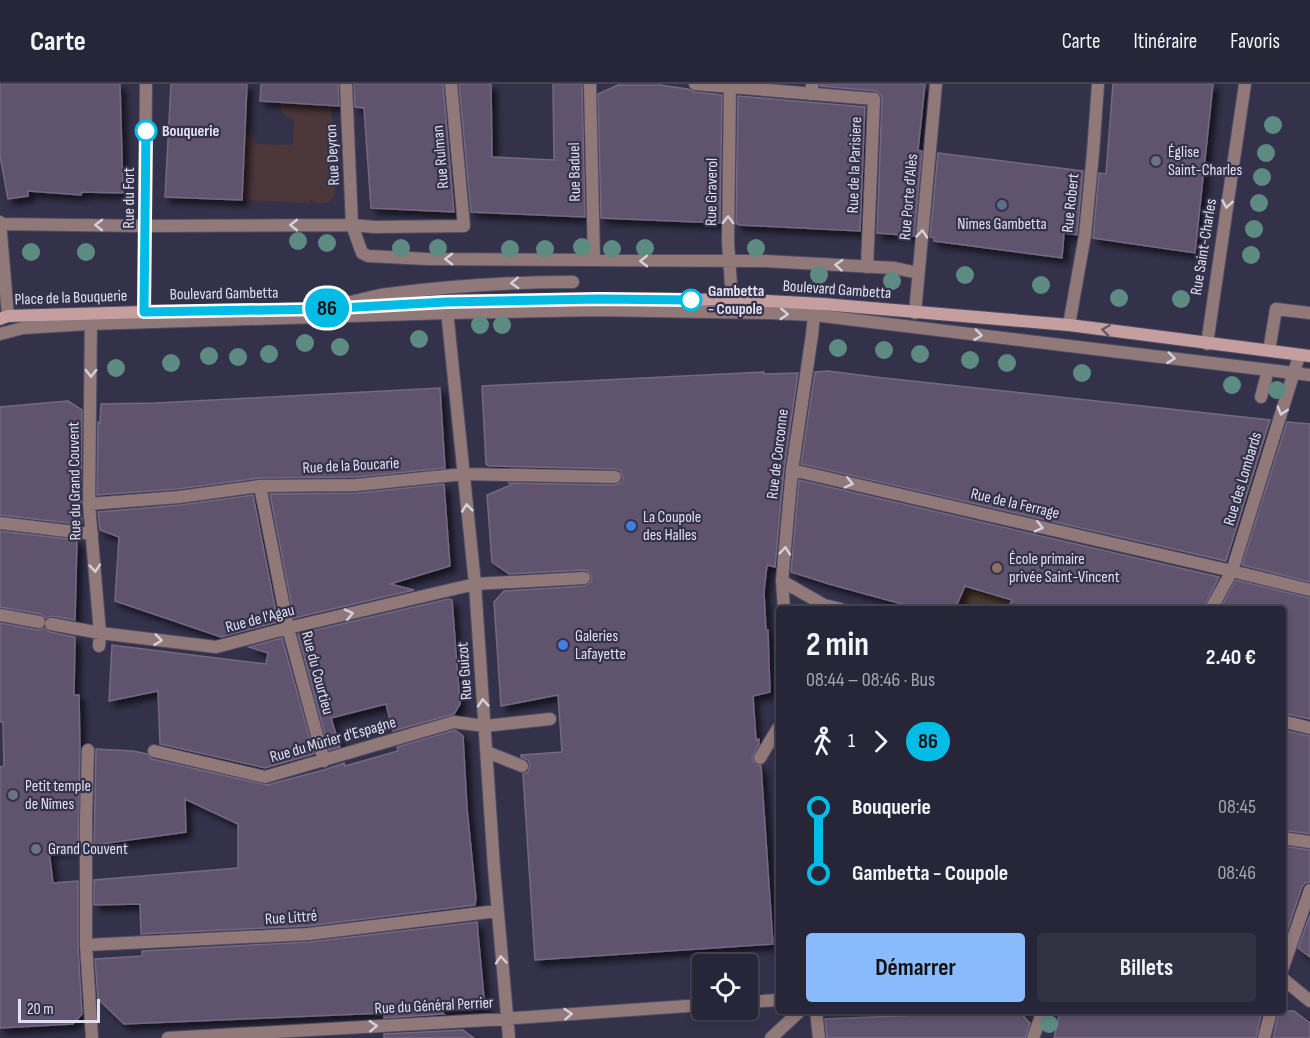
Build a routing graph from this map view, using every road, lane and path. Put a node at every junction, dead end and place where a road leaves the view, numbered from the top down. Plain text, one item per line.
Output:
1 (146, 84) edge
2 (346, 84) edge
3 (451, 84) edge
4 (695, 84) edge
5 (936, 84) edge
6 (1098, 84) edge
7 (1245, 84) edge
8 (592, 85) edge
9 (730, 85) edge
10 (812, 89) edge
11 (0, 223) edge
12 (352, 225) junction
13 (145, 226) junction
14 (594, 260) junction
15 (730, 260) junction
16 (867, 267) junction
17 (918, 273) junction
18 (573, 282) dead end
19 (732, 299) junction
20 (447, 307) junction
21 (323, 309) junction
22 (815, 309) junction
23 (915, 313) junction
24 (1310, 313) edge
25 (143, 317) junction
26 (4, 318) edge
27 (91, 319) junction
28 (1069, 326) junction
29 (0, 334) edge
30 (1207, 344) junction
31 (1270, 345) dead end
32 (1305, 356) edge
33 (1294, 372) junction
34 (1310, 375) edge
35 (1266, 378) dead end
36 (1261, 397) dead end
37 (792, 470) junction
38 (464, 474) junction
39 (615, 477) dead end
40 (260, 486) junction
41 (89, 504) junction
42 (0, 523) edge
43 (92, 534) junction
44 (1232, 571) junction
45 (584, 578) dead end
46 (782, 581) junction
47 (475, 584) junction
48 (1310, 590) edge
49 (784, 606) edge
50 (821, 606) edge
51 (1213, 606) edge
52 (0, 615) edge
53 (288, 628) junction
54 (100, 633) junction
55 (99, 646) dead end
56 (550, 719) dead end
57 (1286, 722) edge
58 (485, 726) junction
59 (1310, 728) edge
60 (776, 731) edge
61 (88, 750) dead end
62 (154, 751) dead end
63 (487, 752) junction
64 (760, 759) dead end
65 (324, 761) junction
66 (522, 766) dead end
67 (1286, 839) edge
68 (1310, 843) edge
69 (1310, 890) edge
70 (497, 911) junction
71 (86, 945) junction
72 (1286, 959) edge
73 (1286, 981) edge
74 (776, 1000) edge
75 (758, 1001) edge
76 (1310, 1001) edge
77 (692, 1006) edge
78 (797, 1014) edge
79 (816, 1014) edge
80 (1042, 1014) edge
81 (1270, 1014) edge
82 (507, 1018) junction
83 (92, 1038) edge
84 (168, 1038) edge
85 (509, 1038) edge
86 (771, 1038) edge
87 (819, 1038) edge
88 (1033, 1038) edge
89 (1264, 1038) edge

1 - 13 street, Rue du Fort
2 - 12 street, Rue Deyron
3 - 12 street, Rue Rulman
4 - 9 street, Rue de la Parisiere
17 -> 5 street, Rue Porte d'Alès
6 - 28 street, Rue Robert
7 -> 30 street, Rue Saint-Charles
8 - 14 street, Rue Baduel
9 - 10 street, Rue de la Parisiere
15 -> 9 street, Rue Graverol
10 - 16 street, Rue de la Parisiere
13 -> 11 street
11 - 26 street
12 -> 13 street
14 -> 12 street, Boulevard Gambetta
13 - 25 street, Rue du Fort
15 -> 14 street, Boulevard Gambetta
16 -> 15 street, Boulevard Gambetta
15 - 19 street, Rue Graverol
16 - 17 street, Boulevard Gambetta
17 - 23 street, Rue Porte d'Alès
18 -> 21 street
19 - 20 street, Boulevard Gambetta
19 - 22 street, Boulevard Gambetta
20 - 21 street, Boulevard Gambetta
20 -> 22 street
20 - 25 street
20 - 38 street, Rue Guizot
21 - 25 street, Boulevard Gambetta
22 - 23 street, Boulevard Gambetta
22 -> 33 street
22 - 37 street, Rue de Corconne
23 - 28 street, Boulevard Gambetta
24 - 31 street
25 - 27 street, Place de la Bouquerie
26 - 27 street, Place de la Bouquerie
27 - 29 street
27 -> 41 street, Rue du Grand Couvent
30 -> 28 street, Boulevard Gambetta
30 - 32 street, Boulevard Gambetta
32 - 33 street, Rue des Lombards
33 - 34 street
33 -> 44 street, Rue des Lombards
35 - 36 street
37 -> 44 street, Rue de la Ferrage
46 -> 37 street, Rue de Corconne
38 - 39 street, Rue de la Boucarie
38 - 40 street, Rue de la Boucarie
47 -> 38 street, Rue Guizot
40 - 41 street, Rue de la Boucarie
40 - 53 street, Rue du Courtieu
41 - 43 street, Rue du Grand Couvent
42 - 43 street
43 -> 54 street, Rue du Grand Couvent
44 - 48 street, Rue de la Ferrage
44 - 51 street, Rue des Lombards
45 - 47 street, Rue de l'Agau
46 - 49 street, Rue de Corconne
46 - 50 street
53 -> 47 street, Rue de l'Agau
58 -> 47 street, Rue Guizot
52 - 54 street, Rue de l'Agau
54 -> 53 street, Rue de l'Agau
53 - 65 street, Rue du Courtieu
54 - 55 street, Rue du Grand Couvent
56 - 58 street, Rue du Mûrier d'Espagne
57 - 59 street
58 - 63 street, Rue Guizot
58 - 65 street, Rue du Mûrier d'Espagne
60 - 64 street
61 - 71 street
62 - 65 street, Rue du Mûrier d'Espagne
63 - 66 street
63 - 70 street, Rue Guizot
67 - 68 street
69 - 72 street
70 - 71 street, Rue Littré
82 -> 70 street, Rue Guizot
71 - 83 street
73 - 76 street
74 - 75 street
82 -> 77 street, Rue du Général Perrier
78 - 86 street
79 - 87 street
80 - 88 street
81 - 89 street
84 -> 82 street, Rue du Général Perrier
82 - 85 street, Rue Guizot

